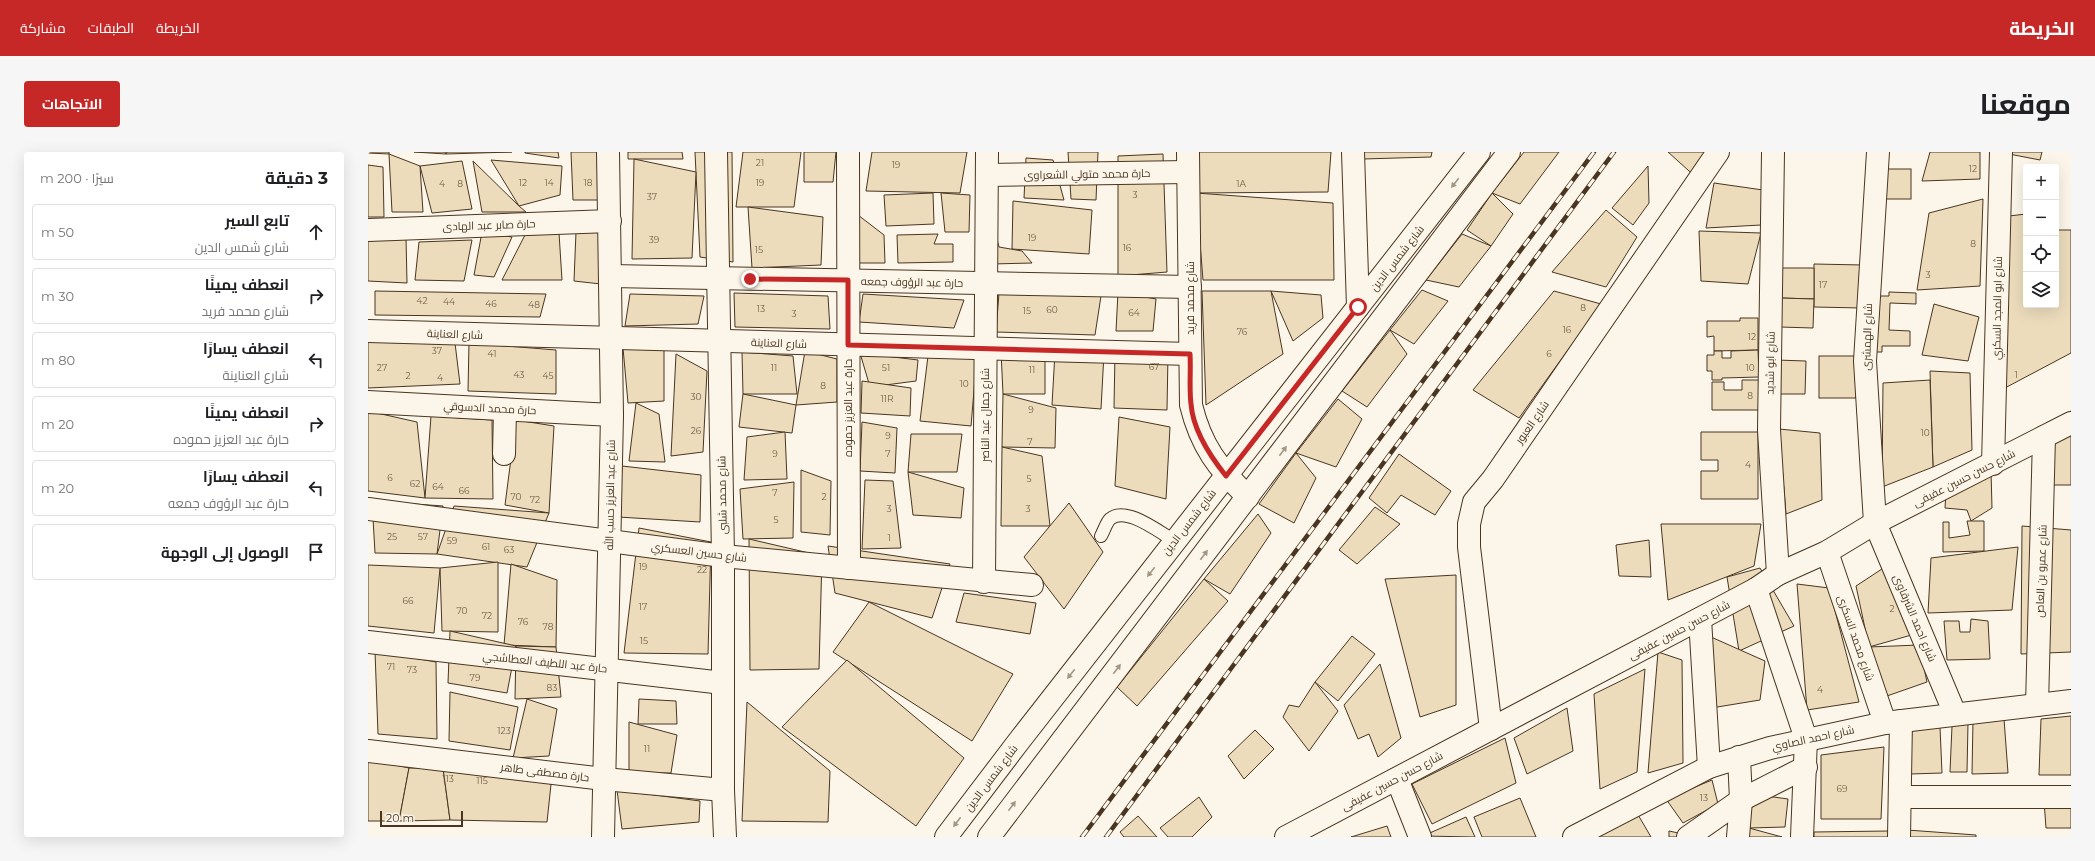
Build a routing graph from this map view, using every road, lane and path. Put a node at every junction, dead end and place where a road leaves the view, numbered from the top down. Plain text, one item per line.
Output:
1 (608, 152) edge
2 (716, 152) edge
3 (848, 152) edge
4 (987, 152) edge
5 (1352, 152) edge
6 (1510, 152) edge
7 (1718, 152) edge
8 (1773, 152) edge
9 (1878, 152) edge
10 (2001, 152) edge
11 (1472, 156) edge
12 (1188, 162) edge
13 (987, 175) junction
14 (610, 221) junction
15 (368, 230) edge
16 (611, 276) junction
17 (718, 278) junction
18 (848, 280) junction
19 (986, 283) junction
20 (1190, 287) junction
21 (1358, 307) junction
22 (368, 331) edge
23 (612, 339) junction
24 (720, 341) junction
25 (848, 345) junction
26 (985, 349) junction
27 (1190, 354) junction
28 (368, 402) edge
29 (505, 410) junction
30 (612, 415) junction
31 (2071, 423) edge
32 (2044, 438) junction
33 (504, 454) dead end
34 (1993, 464) junction
35 (1226, 476) junction
36 (1248, 496) junction
37 (368, 509) edge
38 (1874, 523) junction
39 (1101, 536) dead end
40 (609, 540) junction
41 (1175, 541) junction
42 (1827, 552) junction
43 (723, 556) junction
44 (849, 568) junction
45 (1778, 574) junction
46 (984, 582) junction
47 (1032, 585) dead end
48 (1756, 589) junction
49 (1700, 619) junction
50 (368, 642) edge
51 (605, 669) junction
52 (723, 683) junction
53 (2071, 701) edge
54 (2037, 705) junction
55 (1955, 714) junction
56 (1893, 722) junction
57 (1491, 729) junction
58 (1806, 739) junction
59 (368, 751) edge
60 (1739, 757) junction
61 (1709, 767) junction
62 (1806, 767) junction
63 (604, 778) junction
64 (1397, 778) junction
65 (723, 790) junction
66 (1900, 797) junction
67 (2071, 797) edge
68 (1740, 800) junction
69 (602, 837) edge
70 (725, 837) edge
71 (946, 837) edge
72 (989, 837) edge
73 (1286, 837) edge
74 (1420, 837) edge
75 (1574, 837) edge
76 (1688, 837) edge
77 (1738, 837) edge
78 (1802, 837) edge
79 (1899, 837) edge

1 - 14 street, شارع عبد العزيز حسب الله
2 - 17 street, شارع محمد شلبى
3 - 18 street, حارة عبد العزيز حموده
4 - 13 street, شارع جمال عبد الناصر
5 - 21 street
36 -> 6 street
7 - 57 street, شارع العبور
8 - 45 street, شارع ابو شديد
9 - 38 street, شارع الهمشرى
10 - 34 street, شارع ابو المجد السكري
11 -> 21 street, شارع شمس الدين
12 - 13 street, حارة محمد متولي الشعراوى
12 - 20 street, شارع محمد فريد
13 - 19 street, شارع جمال عبد الناصر
14 - 15 street, حارة صابر عبد الهادى
14 - 16 street, شارع عبد العزيز حسب الله
16 - 17 street, حارة عبد الرؤوف جمعه
16 - 23 street, شارع عبد العزيز حسب الله
17 - 18 street, حارة عبد الرؤوف جمعه
17 - 24 street, شارع محمد شلبى
18 - 19 street, حارة عبد الرؤوف جمعه
18 - 25 street, حارة عبد العزيز حموده
19 - 20 street, حارة عبد الرؤوف جمعه
19 - 26 street, شارع جمال عبد الناصر
20 - 27 street, شارع محمد فريد
21 - 35 street, شارع شمس الدين
22 - 23 street, شارع العناينة
23 - 24 street, شارع العناينة
23 - 30 street, شارع عبد العزيز حسب الله
24 - 25 street, شارع العناينة
24 - 43 street, شارع محمد شلبى
25 - 26 street, شارع العناينة
25 - 44 street, حارة عبد العزيز حموده
26 - 27 street, شارع العناينة
26 - 46 street, شارع جمال عبد الناصر
27 - 35 street, شارع محمد فريد
28 - 29 street, حارة محمد الدسوقي
29 - 30 street, حارة محمد الدسوقي
29 - 33 street
30 - 40 street, شارع عبد العزيز حسب الله
31 - 32 street, شارع حسن حسين عفيفى
32 - 34 street, شارع حسن حسين عفيفى
32 - 54 street, شارع عمرو بن العاص
34 - 38 street, شارع حسن حسين عفيفى
35 - 36 street, شارع محمد فريد
35 - 41 street, شارع شمس الدين
72 -> 36 street
37 - 40 street, شارع حسين العسكري
38 - 42 street, شارع حسن حسين عفيفى
38 - 55 street, شارع احمد الشرقاوى
39 - 41 lane
40 - 43 street, شارع حسين العسكري
40 - 51 street, شارع عبد العزيز حسب الله
41 -> 71 street, شارع شمس الدين
42 - 45 street, شارع حسن حسين عفيفى
42 - 56 street, شارع محمد السكرى
43 - 44 street, شارع حسين العسكري
43 - 52 street, شارع محمد شلبى
44 - 46 street, شارع حسين العسكري
45 - 48 street, شارع حسن حسين عفيفى
46 - 47 street, شارع حسين العسكري
48 - 49 street, شارع حسن حسين عفيفى
48 - 58 street
49 - 57 street, شارع حسن حسين عفيفى
49 - 61 street
50 - 51 street, حارة عبد اللطيف العطاشجي
51 - 52 street, حارة عبد اللطيف العطاشجي
51 - 63 street, شارع عبد العزيز حسب الله
52 - 65 street, شارع محمد شلبى
53 - 54 street, شارع احمد الصاوي
54 - 55 street, شارع احمد الصاوي
55 - 56 street, شارع احمد الصاوي
56 - 58 street, شارع احمد الصاوي
56 - 66 street, شارع محمد السكرى
57 - 64 street, شارع حسن حسين عفيفى
58 - 60 street, شارع احمد الصاوي
58 - 62 street
59 - 63 street, حارة مصطفى طاهر
60 - 61 street, شارع احمد الصاوي
60 - 68 street
61 - 75 street, شارع احمد الصاوي
62 - 68 street
62 - 78 street
63 - 65 street, حارة مصطفى طاهر
63 - 69 street, شارع عبد العزيز حسب الله
64 - 73 street, شارع حسن حسين عفيفى
64 - 74 street
65 - 70 street, شارع محمد شلبى
66 - 67 street
66 - 79 street, شارع محمد السكرى
68 - 76 street
68 - 77 street

